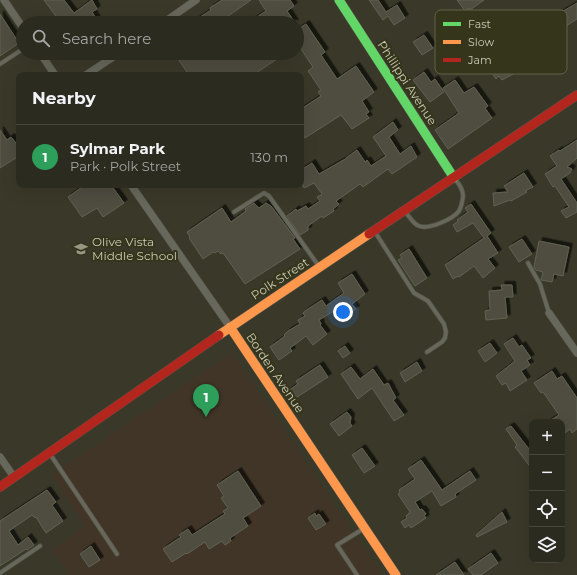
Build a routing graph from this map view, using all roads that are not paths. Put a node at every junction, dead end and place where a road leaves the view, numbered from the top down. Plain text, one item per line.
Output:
1 (4, 0) edge
2 (196, 0) edge
3 (339, 0) edge
4 (173, 16) edge
5 (16, 18) edge
6 (16, 54) edge
7 (45, 60) edge
8 (108, 60) edge
9 (0, 64) edge
10 (53, 72) edge
11 (90, 72) edge
12 (577, 95) edge
13 (454, 178) junction
14 (134, 188) edge
15 (405, 211) junction
16 (234, 212) dead end
17 (374, 231) junction
18 (528, 263) dead end
19 (320, 267) junction
20 (550, 313) joint
21 (230, 327) junction
22 (427, 352) dead end
23 (577, 353) edge
24 (49, 454) junction
25 (0, 457) edge
26 (14, 477) junction
27 (0, 487) edge
28 (364, 528) junction
29 (40, 546) dead end
30 (117, 554) dead end
31 (0, 573) edge
32 (357, 575) edge
33 (396, 575) edge

1 - 5 street
2 - 4 street
3 - 13 main road, Phillippi Avenue
6 - 9 lane
7 - 10 street
8 - 11 street
12 - 13 main road, Polk Street
13 - 15 main road, Polk Street
13 - 15 lane
14 - 21 street, Borden Avenue
15 - 17 main road, Polk Street
16 - 19 lane
17 - 19 main road, Polk Street
17 - 22 lane
18 - 20 lane
19 - 21 main road, Polk Street
20 - 23 street
21 - 24 main road, Polk Street
21 - 28 main road, Borden Avenue
24 - 26 main road, Polk Street
24 - 30 lane
25 - 26 street
26 - 27 main road, Polk Street
28 - 32 lane
28 - 33 main road, Borden Avenue
29 - 31 lane

